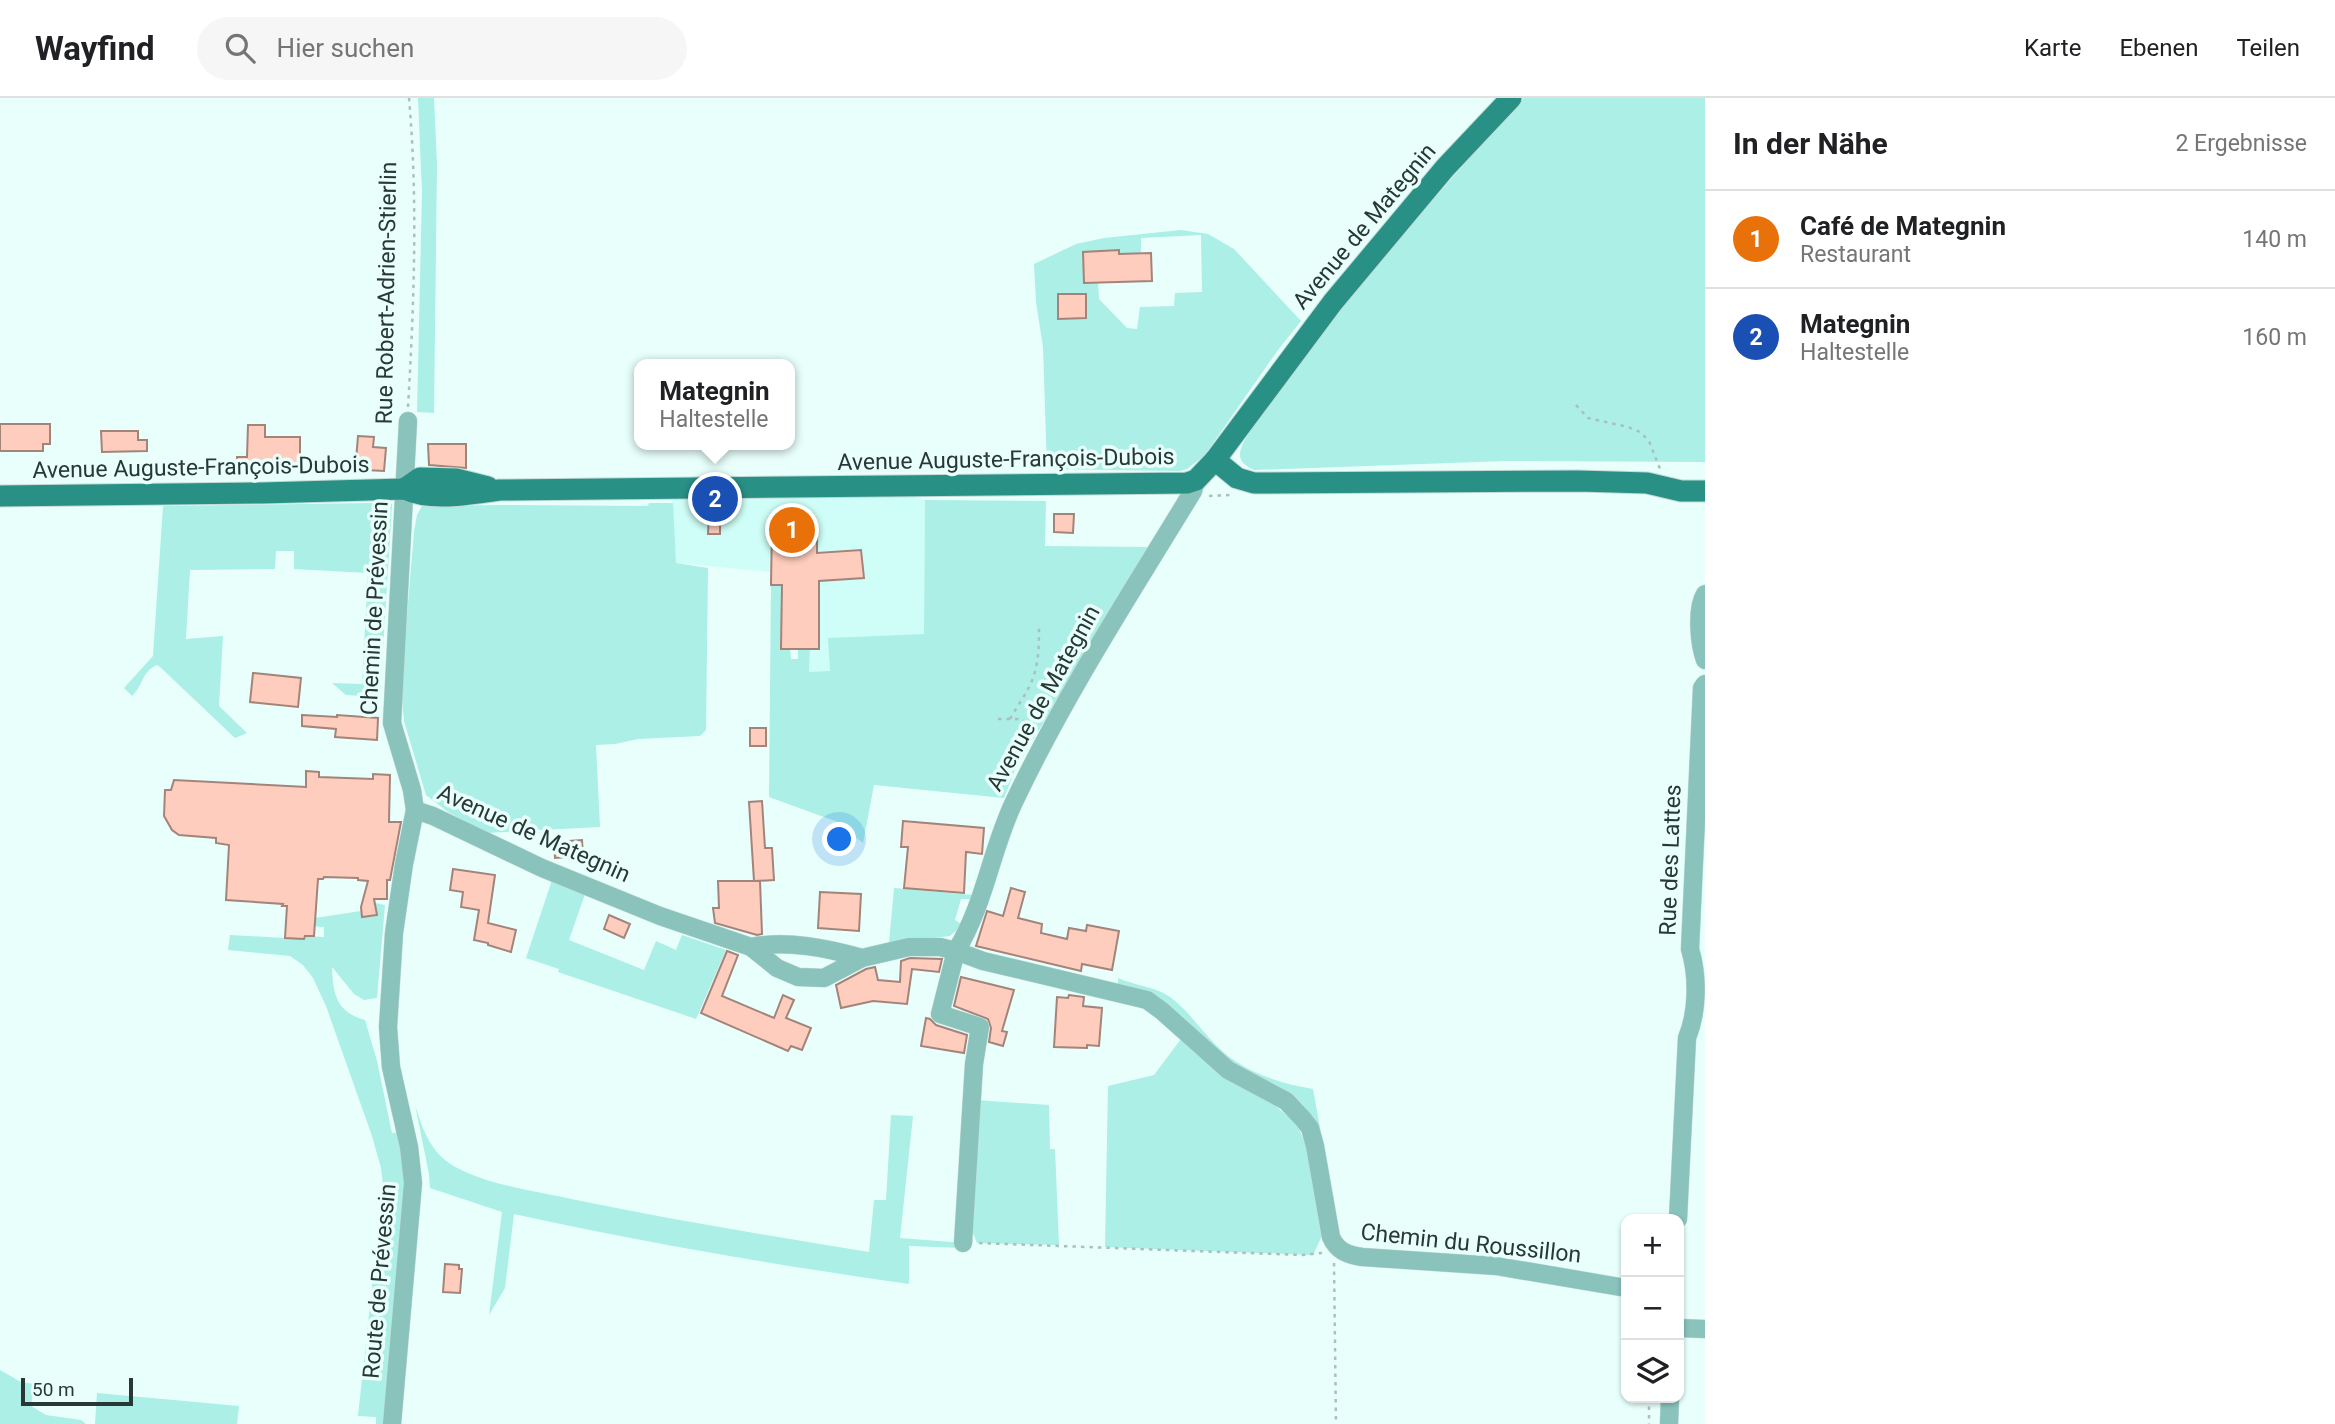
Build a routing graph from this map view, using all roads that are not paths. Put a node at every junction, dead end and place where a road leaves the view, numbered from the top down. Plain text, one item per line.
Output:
1 (1511, 98) edge
2 (408, 421) road end
3 (1215, 460) junction
4 (1196, 480) junction
5 (404, 489) junction
6 (1705, 491) edge
7 (0, 496) edge
8 (1705, 594) edge
9 (1705, 660) edge
10 (1705, 684) edge
11 (415, 810) junction
12 (751, 947) junction
13 (956, 951) junction
14 (862, 958) junction
15 (1696, 1038) edge
16 (1678, 1214) edge
17 (963, 1242) road end
18 (1621, 1287) edge
19 (1684, 1328) edge
20 (1705, 1329) edge
21 (1670, 1403) edge
22 (392, 1424) edge
23 (1670, 1424) edge

1 - 3 main road, Avenue de Mategnin
2 - 5 street, Rue Robert-Adrien-Stierlin
3 - 4 main road, Avenue Auguste-François-Dubois
3 - 6 main road
4 - 5 main road, Avenue Auguste-François-Dubois
4 - 13 street, Avenue de Mategnin
5 - 7 main road, Avenue Auguste-François-Dubois
5 - 11 street, Chemin de Prévessin
8 - 9 street
10 - 15 street, Rue des Lattes
11 - 12 street, Avenue de Mategnin
11 - 22 street, Route de Prévessin
12 - 14 street, Avenue de Mategnin
12 - 14 street, Avenue de Mategnin
13 - 14 street, Avenue de Mategnin
13 - 17 street, Avenue de Mategnin
13 - 18 street, Chemin du Roussillon
15 - 16 street, Rue des Lattes
19 - 20 street
21 - 23 street

